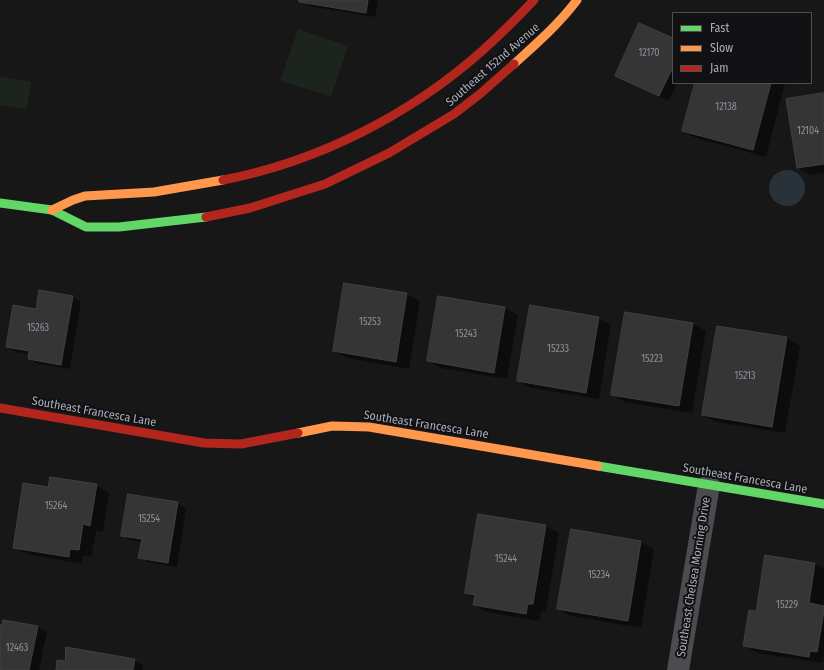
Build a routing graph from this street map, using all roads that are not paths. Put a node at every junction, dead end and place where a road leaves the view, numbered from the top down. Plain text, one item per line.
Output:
1 (534, 0) edge
2 (577, 0) edge
3 (0, 203) edge
4 (52, 210) junction
5 (0, 408) edge
6 (709, 485) junction
7 (824, 504) edge
8 (678, 670) edge

1 - 4 main road, Southeast 152nd Avenue
2 - 4 main road, Southeast 152nd Avenue
3 - 4 main road, Southeast 152nd Avenue
5 - 6 main road, Southeast Francesca Lane
6 - 7 main road, Southeast Francesca Lane
6 - 8 street, Southeast Chelsea Morning Drive

